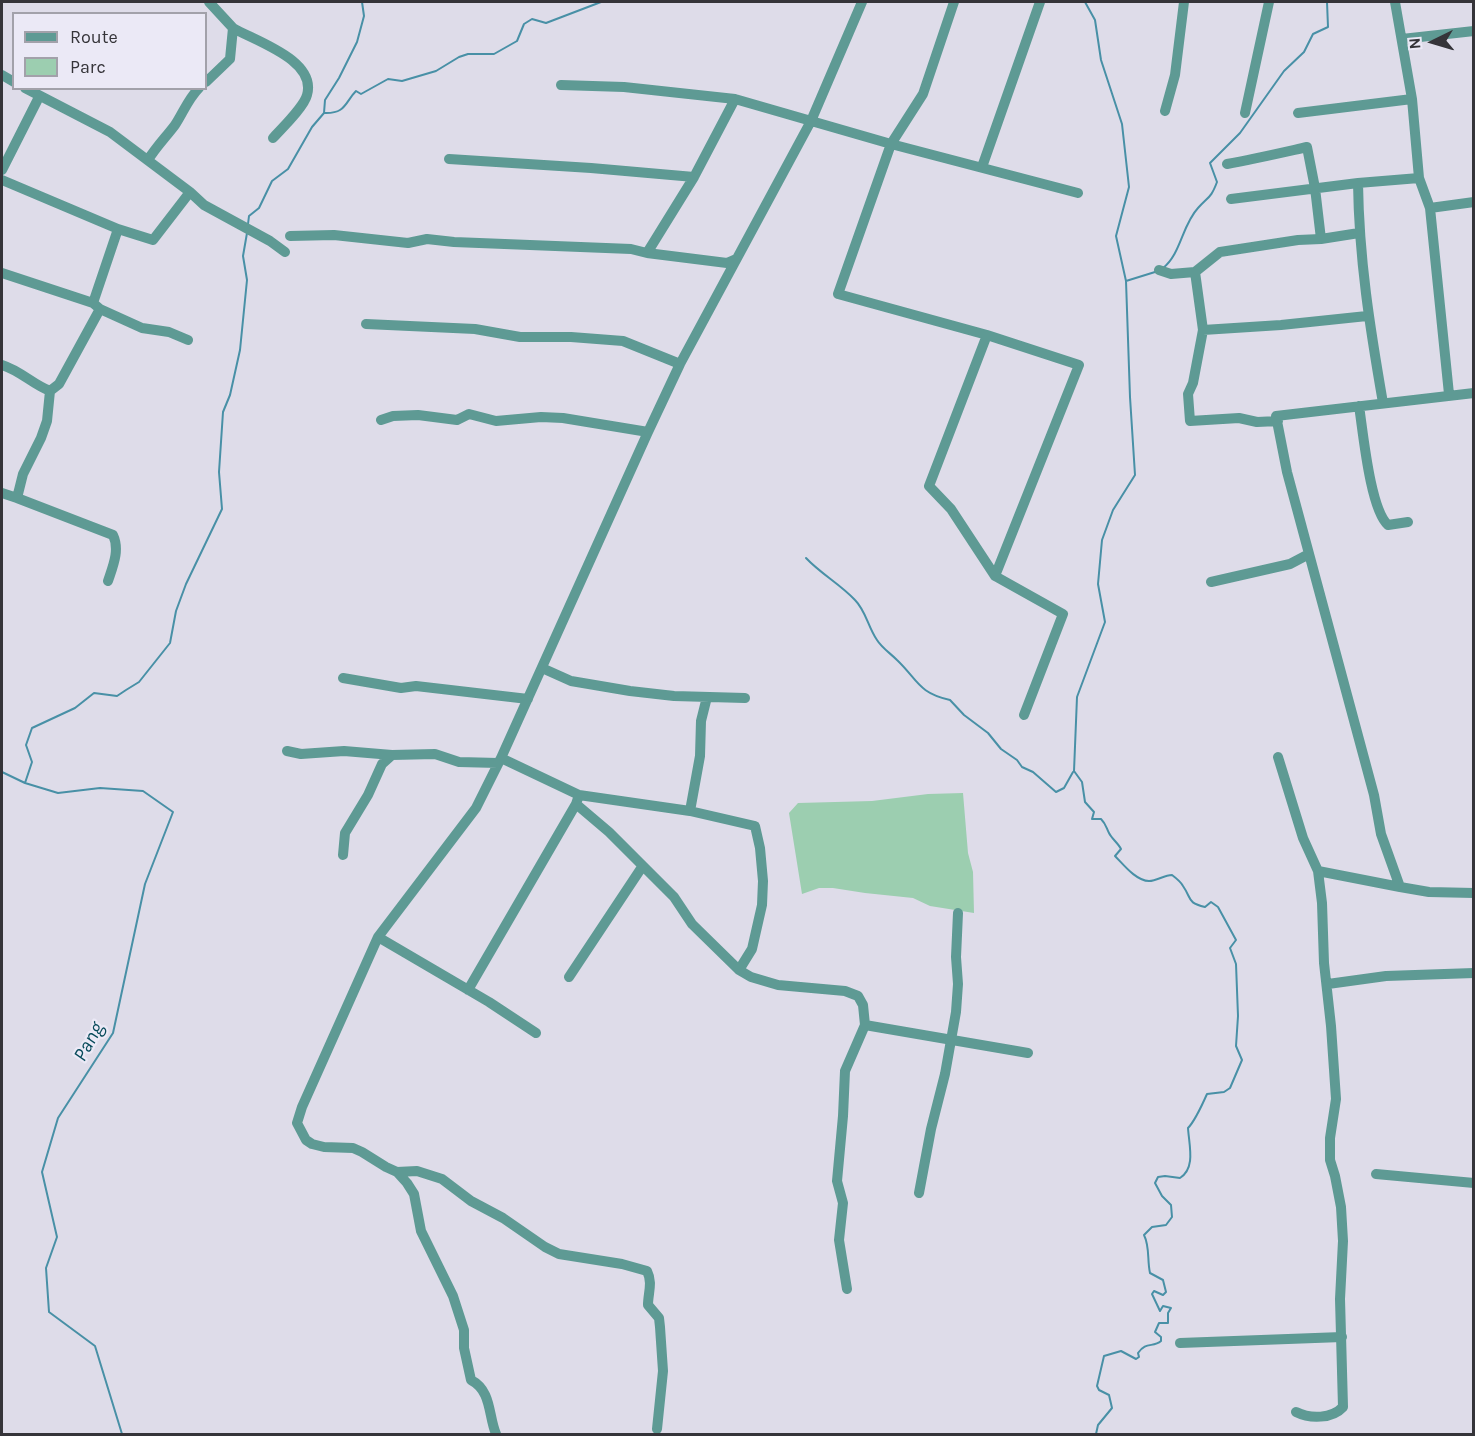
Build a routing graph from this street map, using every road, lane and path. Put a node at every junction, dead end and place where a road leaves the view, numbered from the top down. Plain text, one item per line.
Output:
1 (209, 2) edge
2 (862, 2) edge
3 (954, 2) edge
4 (1040, 2) edge
5 (1184, 2) edge
6 (1269, 2) edge
7 (1395, 2) edge
8 (233, 28) junction
9 (1473, 31) edge
10 (1402, 39) junction
11 (207, 81) edge
12 (561, 85) dead end
13 (28, 90) edge
14 (197, 90) edge
15 (39, 97) junction
16 (735, 99) junction
17 (1412, 99) junction
18 (1165, 111) dead end
19 (1245, 113) dead end
20 (1298, 113) dead end
21 (811, 121) junction
22 (273, 138) dead end
23 (891, 144) junction
24 (449, 159) dead end
25 (148, 160) junction
26 (1227, 164) dead end
27 (982, 167) junction
28 (2, 170) edge
29 (694, 177) junction
30 (1419, 178) junction
31 (2, 180) edge
32 (1358, 183) junction
33 (1315, 188) junction
34 (190, 192) junction
35 (1078, 193) dead end
36 (1231, 199) dead end
37 (1473, 202) edge
38 (1430, 208) junction
39 (118, 229) junction
40 (1359, 233) junction
41 (290, 236) dead end
42 (1321, 239) junction
43 (285, 252) dead end
44 (647, 253) junction
45 (736, 259) junction
46 (1159, 270) dead end
47 (1195, 272) junction
48 (2, 273) edge
49 (97, 306) junction
50 (1367, 315) junction
51 (366, 324) dead end
52 (1203, 330) junction
53 (987, 335) junction
54 (188, 340) dead end
55 (680, 364) junction
56 (2, 365) edge
57 (50, 391) junction
58 (1473, 393) edge
59 (1449, 394) junction
60 (1383, 403) junction
61 (1359, 406) junction
62 (381, 420) dead end
63 (1278, 421) junction
64 (648, 432) junction
65 (2, 493) edge
66 (17, 498) junction
67 (1408, 522) dead end
68 (1309, 554) junction
69 (995, 576) junction
70 (108, 581) dead end
71 (1211, 582) dead end
72 (542, 668) junction
73 (342, 678) dead end
74 (707, 697) junction
75 (745, 698) dead end
76 (528, 699) junction
77 (1024, 715) dead end
78 (288, 751) dead end
79 (392, 755) junction
80 (1278, 757) dead end
81 (500, 760) junction
82 (577, 800) junction
83 (690, 811) junction
84 (343, 855) dead end
85 (642, 867) junction
86 (1318, 871) junction
87 (1400, 887) junction
88 (1473, 893) edge
89 (958, 913) dead end
90 (378, 937) junction
91 (739, 970) junction
92 (1473, 973) edge
93 (569, 977) dead end
94 (1328, 984) junction
95 (468, 990) junction
96 (865, 1025) junction
97 (537, 1033) dead end
98 (950, 1039) junction
99 (1028, 1053) dead end
100 (397, 1172) junction
101 (1376, 1174) dead end
102 (1473, 1183) edge
103 (919, 1193) dead end
104 (847, 1289) dead end
105 (1342, 1336) junction
106 (1180, 1343) dead end
107 (1296, 1412) dead end
108 (657, 1429) dead end
109 (495, 1434) edge

1 - 8 street
2 - 21 street
3 - 23 street
4 - 27 street
5 - 18 street
6 - 19 street
7 - 10 street
8 - 11 street
8 - 22 street
9 - 10 street
10 - 17 street
12 - 16 street
13 - 15 street
14 - 25 street
15 - 25 street
15 - 28 street
16 - 21 street
16 - 29 street
17 - 20 street
17 - 30 street
21 - 23 street
21 - 45 street
23 - 27 street
23 - 53 street
24 - 29 street
25 - 34 street
26 - 33 street
27 - 35 street
29 - 44 street
30 - 32 street
30 - 38 street
31 - 39 street
32 - 33 street
32 - 40 street
33 - 36 street
33 - 42 street
34 - 39 street
34 - 43 street
37 - 38 street
38 - 59 street
39 - 49 street
40 - 42 street
40 - 50 street
41 - 44 street
42 - 47 street
44 - 45 street
45 - 55 street
46 - 47 street
47 - 52 street
48 - 49 street
49 - 54 street
49 - 57 street
50 - 52 street
50 - 60 street
51 - 55 street
52 - 63 street
53 - 69 street
53 - 69 street
55 - 64 street
56 - 57 street
57 - 66 street
58 - 59 street
59 - 60 street
60 - 61 street
61 - 63 street
61 - 67 street
62 - 64 street
63 - 68 street
64 - 72 street
65 - 66 street
66 - 70 street
68 - 71 street
68 - 87 street
69 - 77 street
72 - 74 street
72 - 76 street
73 - 76 street
74 - 75 street
74 - 83 street
76 - 81 street
78 - 79 street
79 - 81 street
79 - 84 street
80 - 86 street
81 - 82 street
81 - 90 street
82 - 83 street
82 - 85 street
82 - 95 street
83 - 91 street
85 - 91 street
85 - 93 street
86 - 87 street
86 - 94 street
87 - 88 street
89 - 98 street
90 - 95 street
90 - 100 street
91 - 96 street
92 - 94 street
94 - 105 street
95 - 97 street
96 - 98 street
96 - 104 street
98 - 99 street
98 - 103 street
100 - 108 street
100 - 109 street
101 - 102 street
105 - 106 street
105 - 107 street

